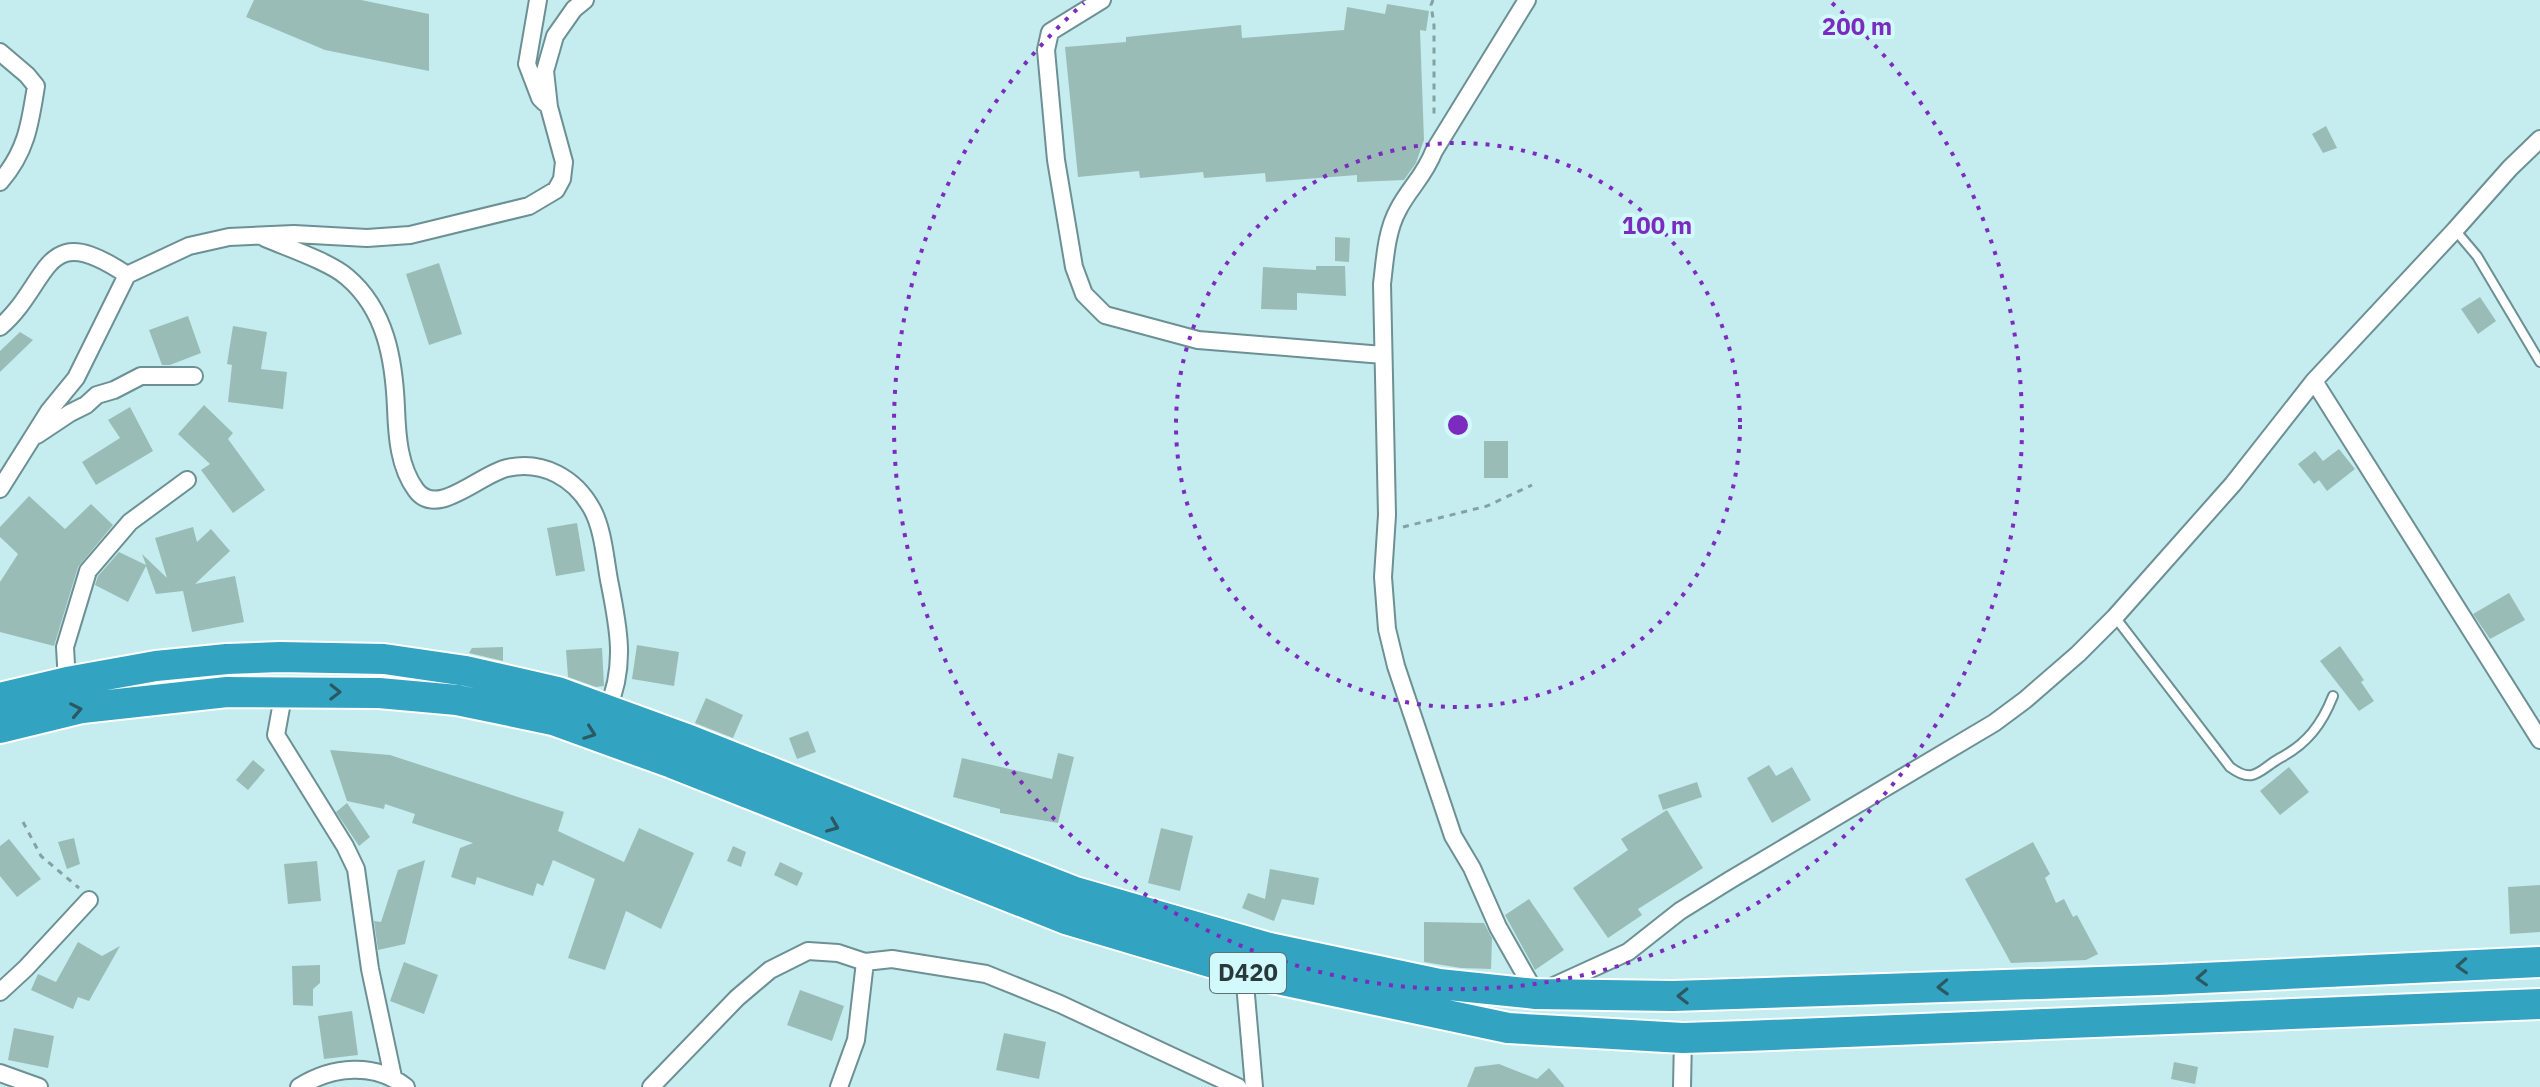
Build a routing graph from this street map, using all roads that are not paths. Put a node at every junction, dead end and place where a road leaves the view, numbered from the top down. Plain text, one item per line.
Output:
1 (538, 0) edge
2 (585, 0) edge
3 (1102, 0) edge
4 (1527, 0) edge
5 (0, 52) edge
6 (549, 107) junction
7 (2540, 139) edge
8 (0, 182) edge
9 (2455, 230) junction
10 (260, 236) junction
11 (127, 275) junction
12 (0, 327) edge
13 (1383, 355) junction
14 (2540, 362) edge
15 (194, 376) dead end
16 (2314, 381) junction
17 (30, 440) junction
18 (187, 480) dead end
19 (0, 489) edge
20 (2115, 617) junction
21 (67, 682) junction
22 (6, 689) edge
23 (284, 691) junction
24 (2333, 696) dead end
25 (607, 710) junction
26 (0, 728) edge
27 (2540, 740) edge
28 (89, 900) road end
29 (865, 962) junction
30 (2540, 962) edge
31 (1244, 972) junction
32 (0, 992) edge
33 (1536, 994) junction
34 (2540, 1004) edge
35 (1683, 1038) junction
36 (0, 1073) edge
37 (400, 1082) edge
38 (39, 1087) edge
39 (299, 1087) edge
40 (651, 1087) edge
41 (839, 1087) edge
42 (1238, 1087) edge
43 (1254, 1087) edge
44 (1682, 1087) edge

1 - 6 street
2 - 6 street
3 - 13 street
4 - 13 street
5 - 8 street
6 - 10 street
7 - 9 street
9 - 14 lane
9 - 16 street
10 - 11 street
10 - 25 street
11 - 12 street
11 - 17 street
13 - 33 street
15 - 17 street
16 - 20 street
16 - 27 street
17 - 19 street
18 - 21 street
20 - 24 lane
20 - 33 street
21 - 22 highway, D420
21 - 25 highway, D420
26 -> 23 highway, D420
23 -> 31 highway, D420
23 - 37 street
25 - 33 highway, D420
28 - 32 street
29 - 40 street
29 - 41 street
29 - 42 street
30 -> 33 highway, D420
31 - 35 highway, D420
31 - 43 street
34 - 35 highway, D420
35 - 44 street
36 - 38 street
37 - 39 street

